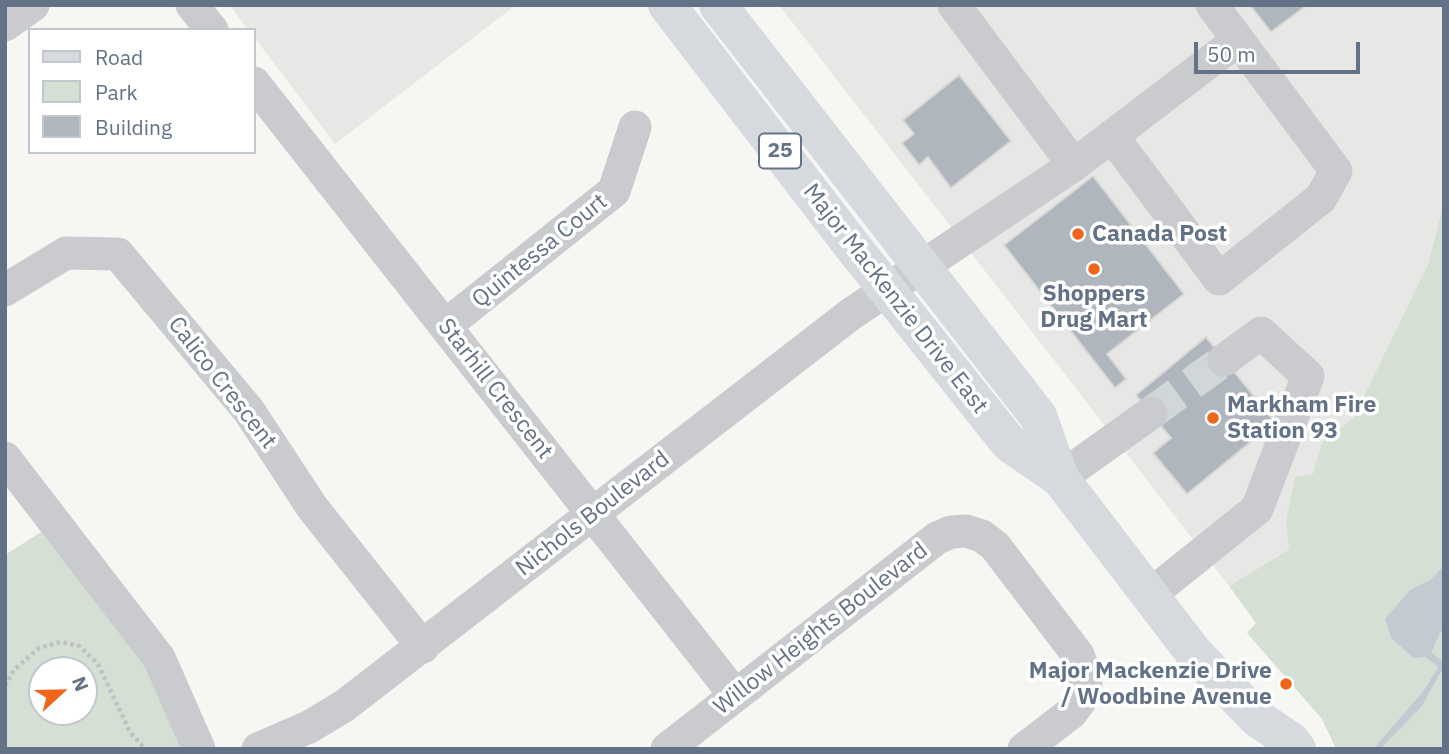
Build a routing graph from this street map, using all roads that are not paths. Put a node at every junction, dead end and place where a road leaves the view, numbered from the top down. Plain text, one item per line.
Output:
1 (33, 5) edge
2 (192, 5) edge
3 (667, 5) edge
4 (718, 5) edge
5 (954, 5) edge
6 (1212, 5) edge
7 (5, 25) edge
8 (210, 28) edge
9 (1238, 40) junction
10 (256, 86) edge
11 (635, 127) dead end
12 (1112, 136) junction
13 (1074, 165) junction
14 (921, 267) junction
15 (887, 289) junction
16 (5, 290) edge
17 (445, 326) junction
18 (1224, 359) tunnel mouth
19 (1151, 413) tunnel mouth
20 (5, 458) edge
21 (1060, 478) junction
22 (592, 514) junction
23 (1151, 594) junction
24 (423, 647) junction
25 (735, 695) junction
26 (1258, 733) edge
27 (199, 749) edge
28 (258, 749) edge
29 (667, 749) edge
30 (1024, 749) edge
31 (1297, 749) edge

1 - 7 street
2 - 8 street
3 - 15 main road, Major MacKenzie Drive East / 25
4 - 14 main road, Major MacKenzie Drive East / 25
5 - 13 street
6 - 9 street
9 - 12 street, Nichols Boulevard
9 - 12 street
10 - 17 street, Starhill Crescent
11 - 17 street, Quintessa Court
12 - 13 street, Nichols Boulevard
13 - 14 street, Nichols Boulevard
14 - 15 street, Nichols Boulevard
14 - 21 main road, Major MacKenzie Drive East / 25
15 - 21 main road, Major MacKenzie Drive East / 25
15 - 22 street, Nichols Boulevard
16 - 24 street, Calico Crescent
17 - 22 street, Starhill Crescent
18 - 23 street
19 - 21 street
20 - 27 street
21 - 23 main road, Major MacKenzie Drive East / 25
22 - 24 street, Nichols Boulevard
22 - 25 street, Starhill Crescent
23 - 26 main road, Major MacKenzie Drive East / 25
24 - 28 street, Nichols Boulevard
25 - 29 street, Willow Heights Boulevard
25 - 30 street, Willow Heights Boulevard
26 - 31 main road, Major MacKenzie Drive East / 25

